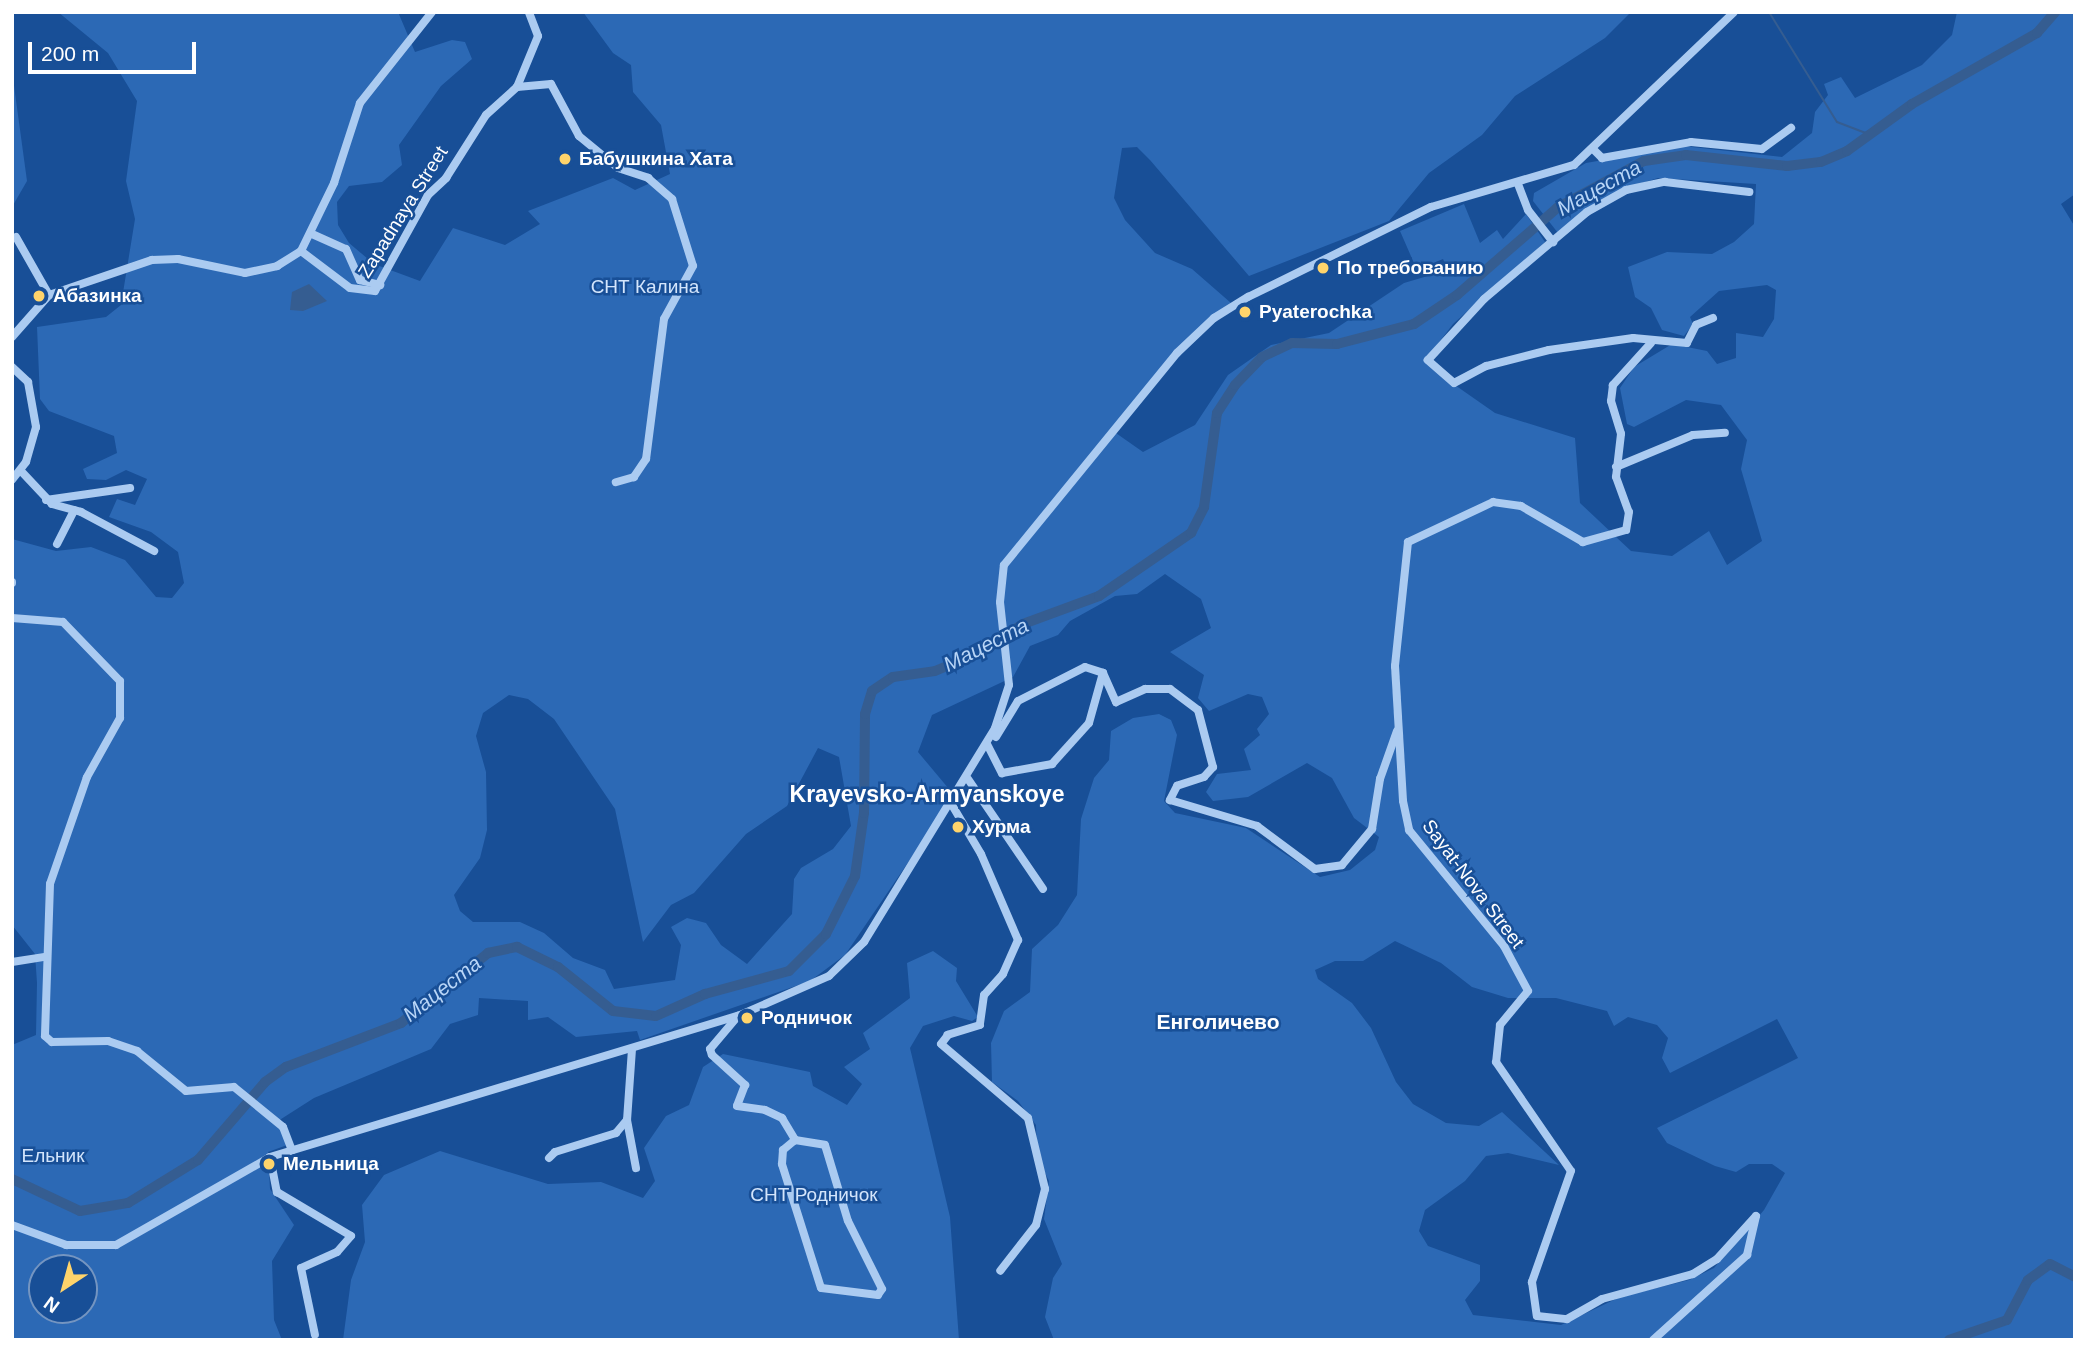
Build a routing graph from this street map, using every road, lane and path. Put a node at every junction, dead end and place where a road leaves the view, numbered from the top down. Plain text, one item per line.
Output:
1 (432, 12) edge
2 (529, 12) edge
3 (1734, 12) edge
4 (523, 76) junction
5 (530, 83) junction
6 (516, 86) junction
7 (1791, 128) dead end
8 (1593, 149) junction
9 (1518, 184) junction
10 (1749, 192) dead end
11 (312, 234) junction
12 (16, 237) dead end
13 (1553, 242) junction
14 (301, 251) junction
15 (380, 285) junction
16 (49, 295) junction
17 (1713, 318) dead end
18 (12, 337) edge
19 (1651, 344) junction
20 (12, 367) edge
21 (1725, 433) dead end
22 (1616, 467) junction
23 (21, 471) junction
24 (12, 480) edge
25 (617, 482) dead end
26 (130, 488) dead end
27 (46, 499) junction
28 (76, 519) junction
29 (57, 544) dead end
30 (154, 551) dead end
31 (12, 618) edge
32 (1103, 673) junction
33 (1398, 729) junction
34 (988, 746) junction
35 (968, 779) junction
36 (952, 805) junction
37 (1043, 889) dead end
38 (45, 957) junction
39 (12, 962) edge
40 (738, 1016) junction
41 (632, 1049) junction
42 (627, 1120) junction
43 (795, 1140) junction
44 (292, 1150) junction
45 (270, 1157) junction
46 (549, 1158) dead end
47 (636, 1168) dead end
48 (12, 1225) edge
49 (1000, 1271) dead end
50 (315, 1335) dead end
51 (1653, 1340) edge

1 - 11 street
2 - 4 street, Zapadnaya Street
3 - 8 street
4 - 5 street
4 - 6 street, Zapadnaya Street
5 - 6 street
5 - 25 street
6 - 15 street, Zapadnaya Street
7 - 8 street
8 - 9 street
9 - 13 street
9 - 34 street
10 - 13 street
11 - 14 street
11 - 15 street
12 - 16 street
13 - 19 street
14 - 15 street, Zapadnaya Street
14 - 16 street
16 - 18 street
17 - 19 street
19 - 22 street, Sayat-Nova Street
20 - 23 street
21 - 22 street
22 - 33 street, Sayat-Nova Street
23 - 24 street
23 - 27 street
26 - 27 street
27 - 28 street
28 - 29 street
28 - 30 street
31 - 38 street
32 - 33 street
32 - 34 street
32 - 34 street
33 - 51 street, Sayat-Nova Street
34 - 35 street
35 - 36 street
35 - 37 street
36 - 40 street
36 - 49 street
38 - 39 street
38 - 44 street
40 - 41 street
40 - 43 street
41 - 42 street
41 - 44 street
42 - 46 street
42 - 47 street
43 - 43 street
44 - 45 street
45 - 48 street
45 - 50 street

